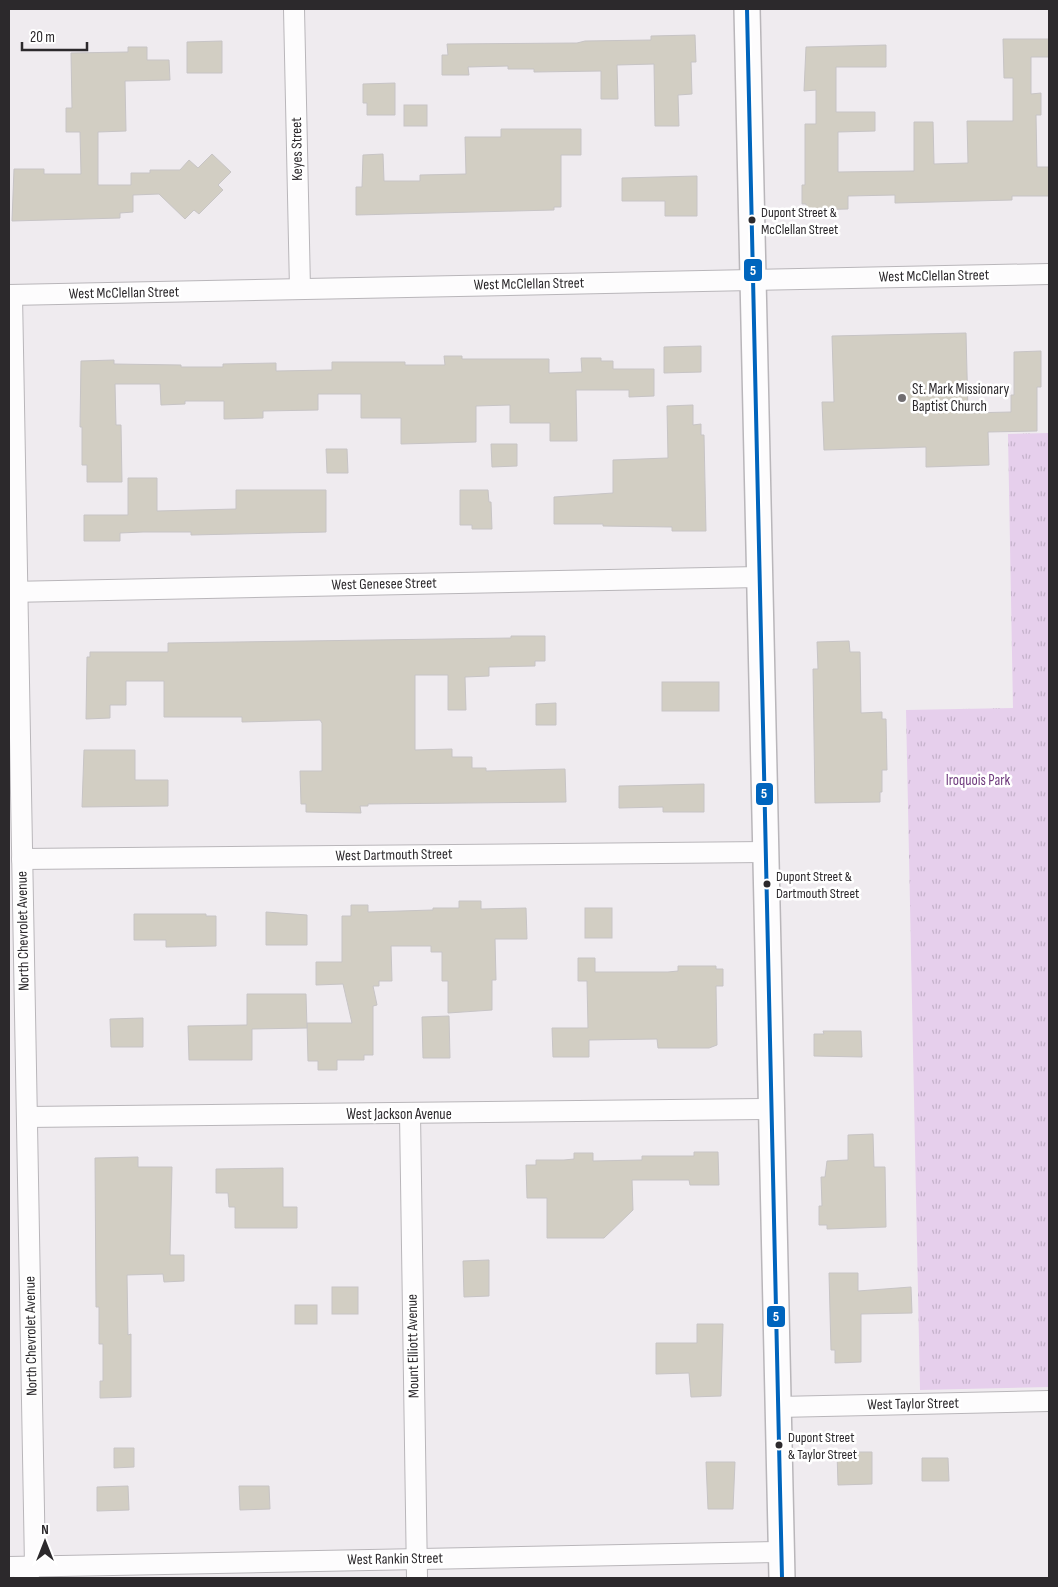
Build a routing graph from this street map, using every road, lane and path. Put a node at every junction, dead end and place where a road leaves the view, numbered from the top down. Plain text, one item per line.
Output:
1 (294, 9) edge
2 (747, 9) edge
3 (1049, 274) edge
4 (752, 280) junction
5 (300, 289) junction
6 (10, 295) edge
7 (759, 577) junction
8 (13, 591) edge
9 (766, 852) junction
10 (22, 859) junction
11 (771, 1109) junction
12 (410, 1114) junction
13 (27, 1117) junction
14 (1049, 1401) edge
15 (778, 1407) junction
16 (781, 1552) junction
17 (9, 1567) edge
18 (417, 1569) edge
19 (36, 1574) edge
20 (782, 1578) edge

1 - 5 street, Keyes Street
2 - 4 street
3 - 4 street, West McClellan Street
4 - 5 street, West McClellan Street
4 - 7 street
5 - 6 street, West McClellan Street
6 - 8 street, North Chevrolet Avenue
7 - 8 street, West Genesee Street
7 - 9 street
8 - 10 street, North Chevrolet Avenue
9 - 10 street, West Dartmouth Street
9 - 11 street
10 - 13 street, North Chevrolet Avenue
11 - 12 street, West Jackson Avenue
11 - 15 street
12 - 13 street, West Jackson Avenue
12 - 18 street, Mount Elliott Avenue
13 - 19 street, North Chevrolet Avenue
14 - 15 street, West Taylor Street
15 - 16 street
16 - 18 street, West Rankin Street
16 - 20 street
17 - 19 street, West Rankin Street
18 - 19 street, West Rankin Street

